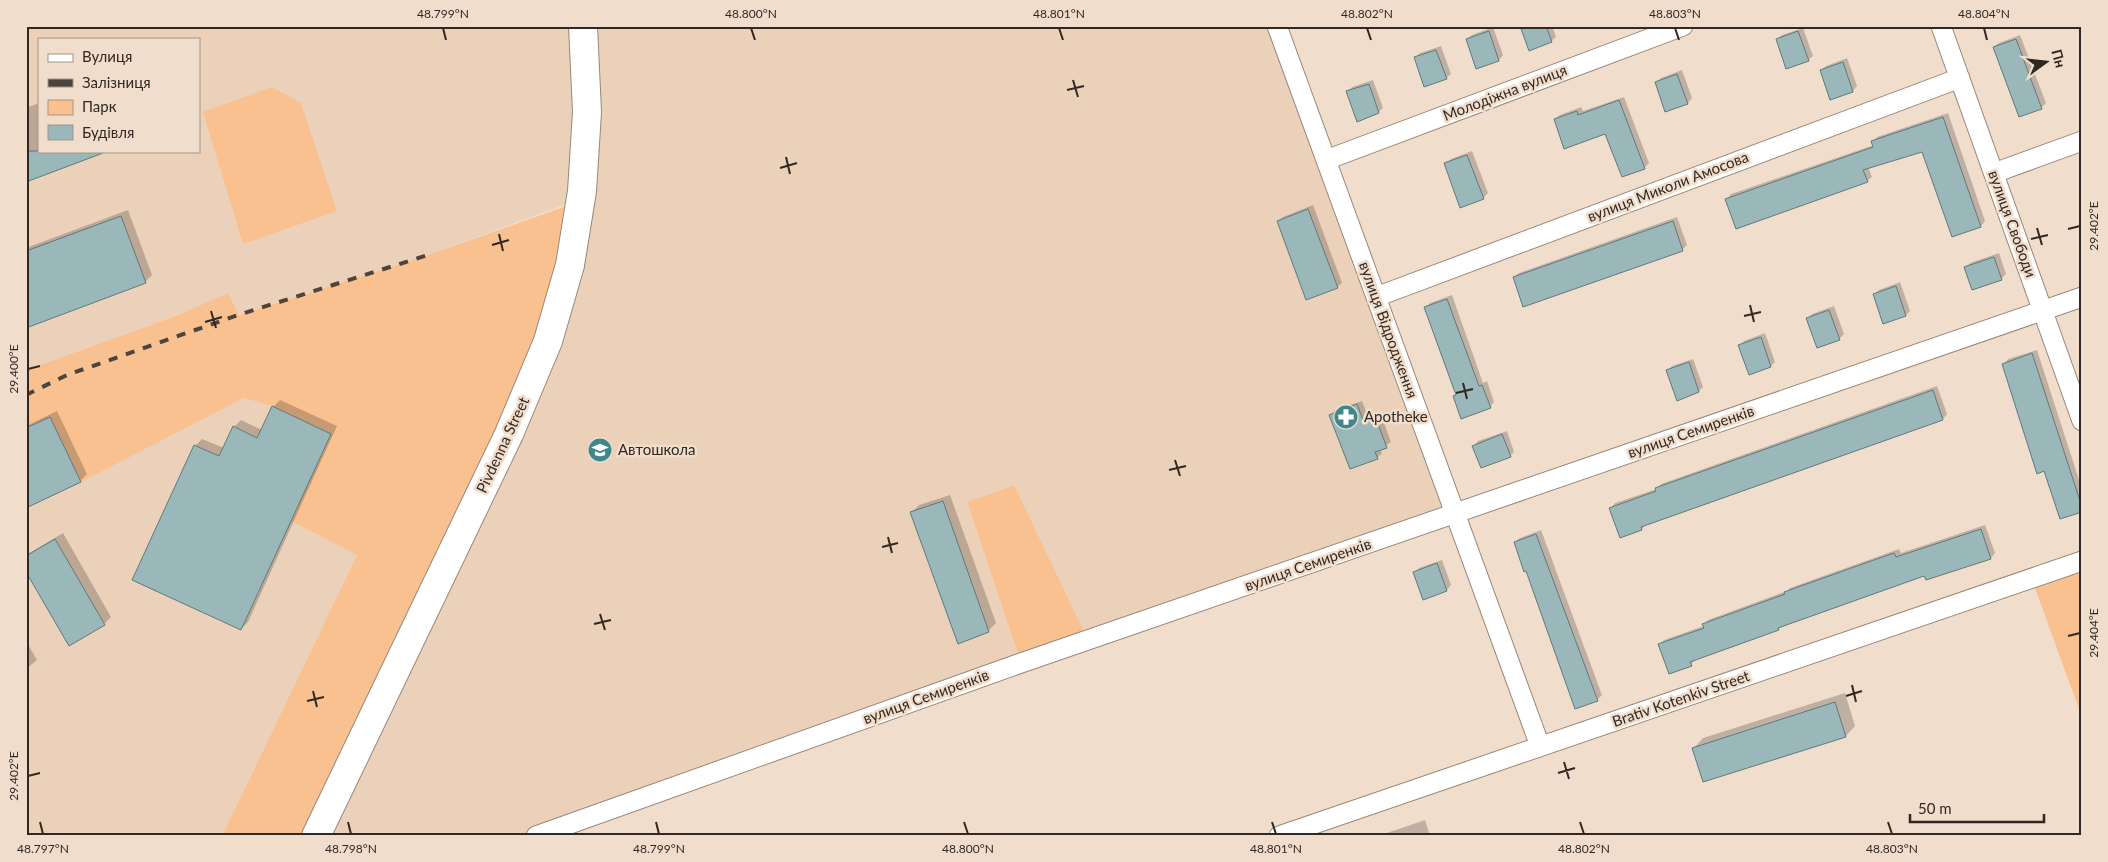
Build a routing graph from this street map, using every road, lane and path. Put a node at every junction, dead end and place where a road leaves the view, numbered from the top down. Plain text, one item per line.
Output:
1 (583, 26) edge
2 (1276, 26) edge
3 (1683, 26) edge
4 (1941, 26) edge
5 (1960, 78) junction
6 (2082, 142) edge
7 (1326, 160) junction
8 (1994, 173) junction
9 (1376, 297) junction
10 (2082, 297) edge
11 (2043, 311) junction
12 (2082, 421) edge
13 (1456, 514) junction
14 (2082, 561) edge
15 (1540, 746) junction
16 (316, 836) edge
17 (536, 836) edge
18 (1279, 836) edge

1 - 16 main road, Pivdenna Street
2 - 7 street, вулиця Відродження
3 - 7 street, Молодіжна вулиця
4 - 5 street, вулиця Свободи
5 - 8 street, вулиця Свободи
5 - 9 street, вулиця Миколи Амосова
6 - 8 street
7 - 9 street, вулиця Відродження
8 - 11 street, вулиця Свободи
9 - 13 street, вулиця Відродження
10 - 11 street, вулиця Семиренків
11 - 12 street, вулиця Свободи
11 - 13 street, вулиця Семиренків
13 - 15 street, вулиця Відродження
13 - 17 street, вулиця Семиренків
14 - 15 street, Brativ Kotenkiv Street
15 - 18 street, Brativ Kotenkiv Street

